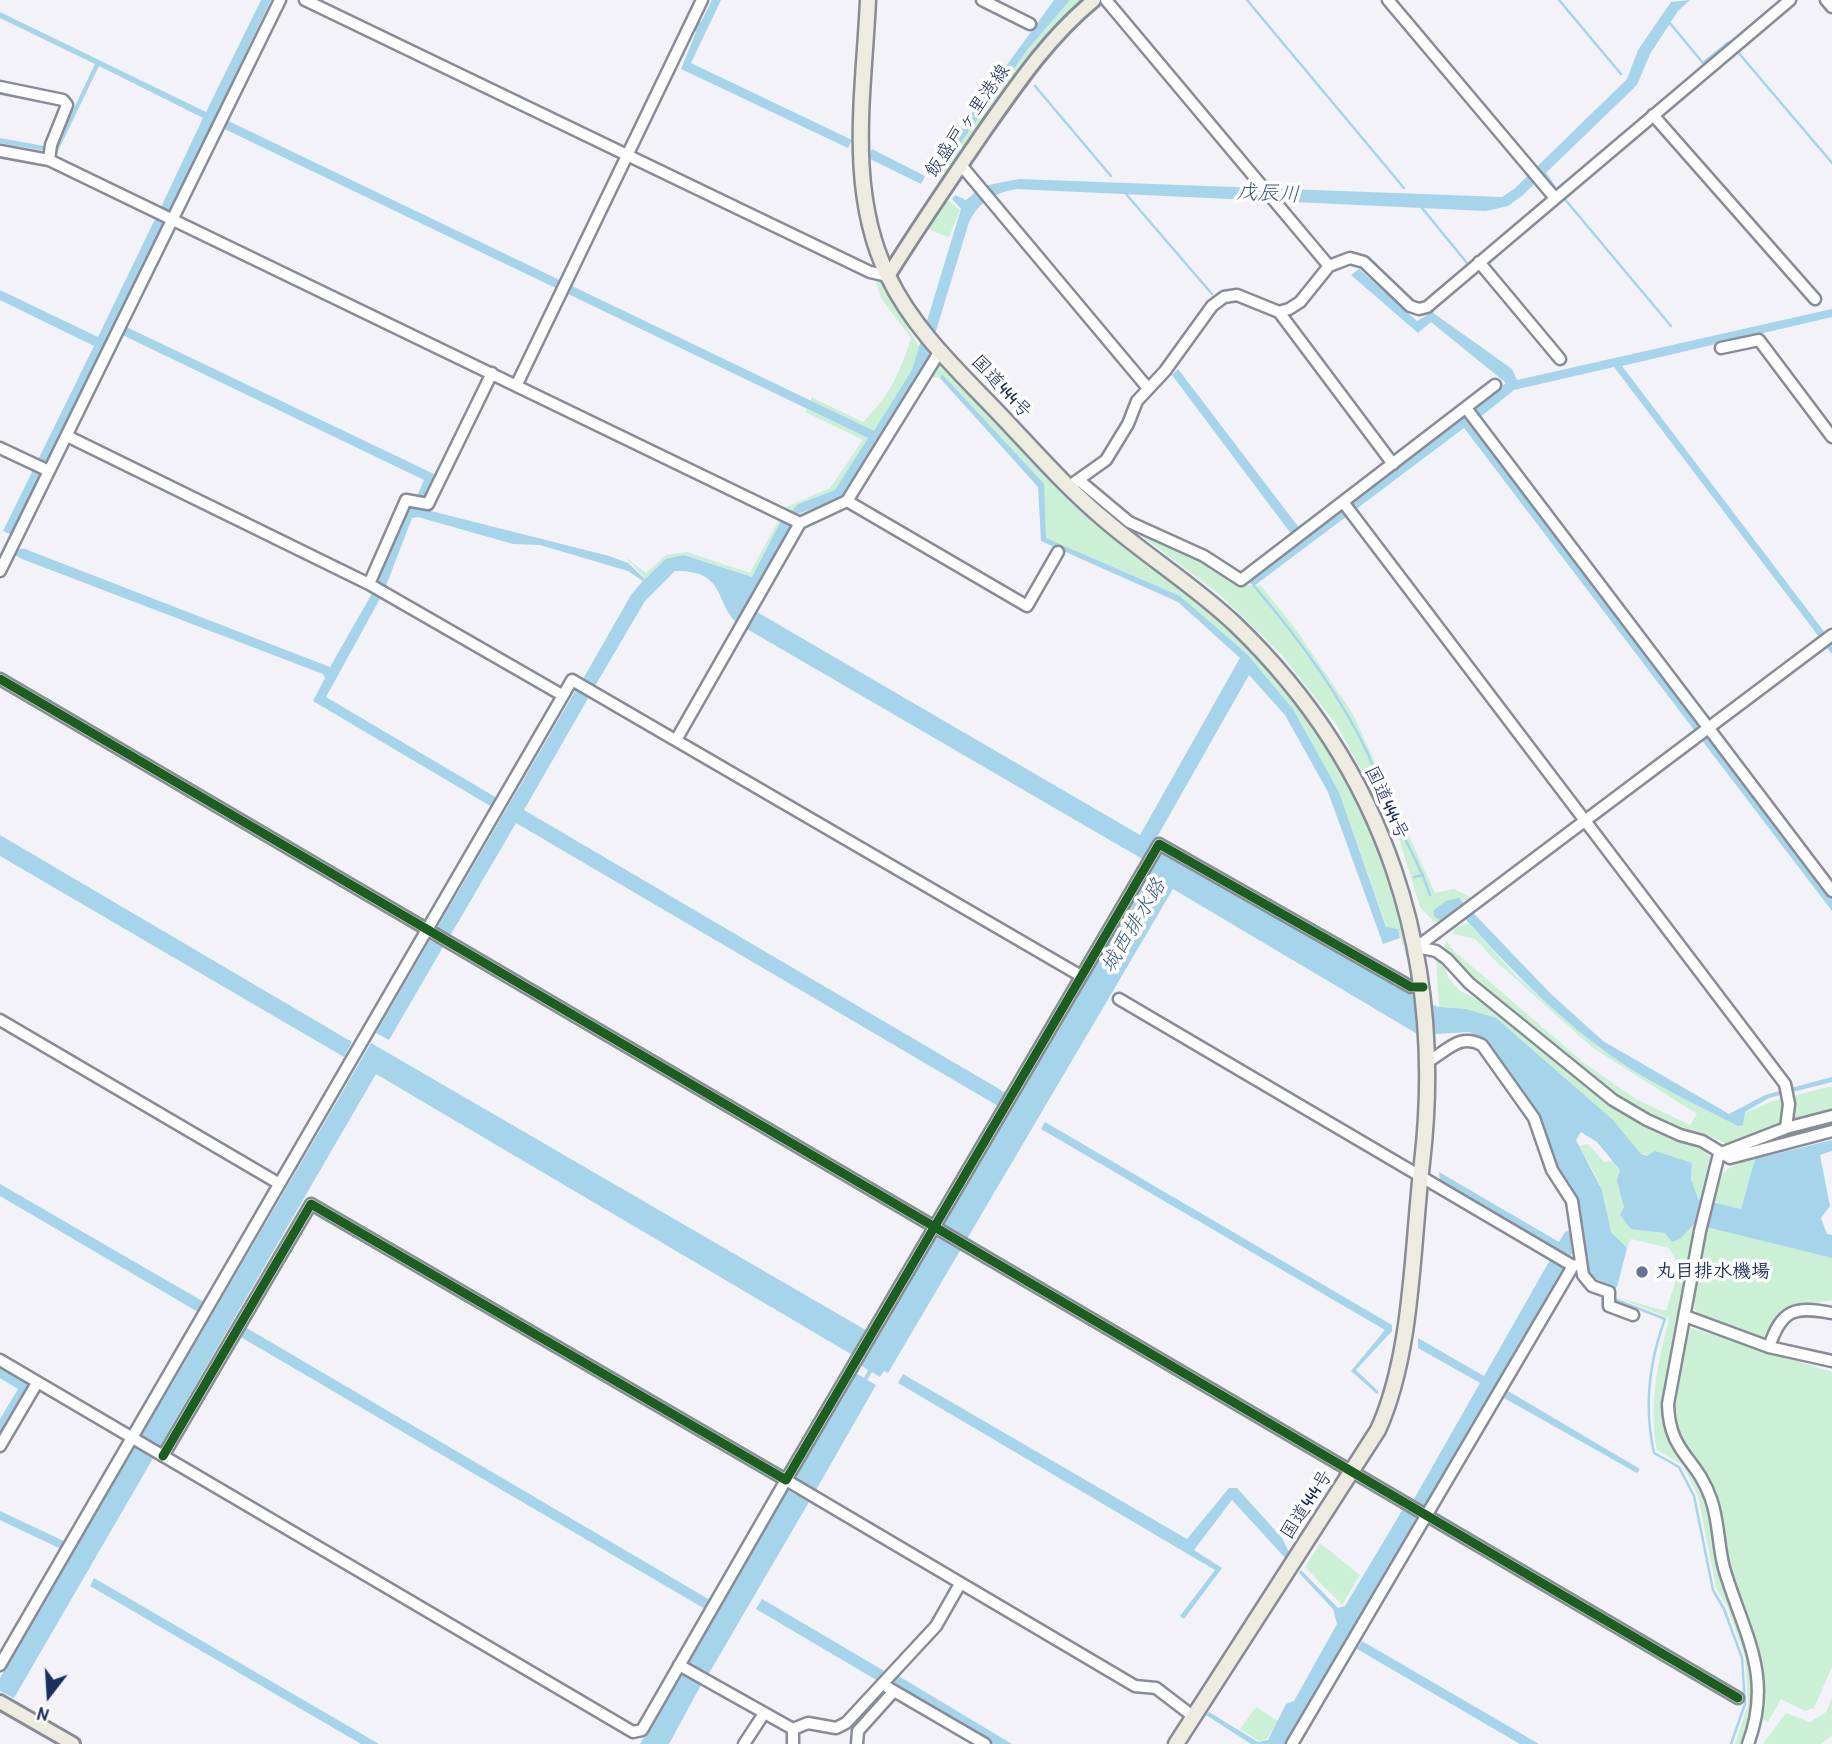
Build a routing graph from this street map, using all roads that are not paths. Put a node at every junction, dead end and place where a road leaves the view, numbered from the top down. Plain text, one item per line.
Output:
1 (280, 0) edge
2 (305, 0) edge
3 (702, 0) edge
4 (868, 0) edge
5 (982, 0) edge
6 (1094, 0) edge
7 (1106, 0) edge
8 (1388, 0) edge
9 (1790, 0) edge
10 (1826, 0) edge
11 (1832, 7) edge
12 (1030, 24) dead end
13 (0, 87) edge
14 (1653, 115) junction
15 (0, 151) edge
16 (50, 153) junction
17 (627, 155) junction
18 (961, 165) junction
19 (1558, 195) junction
20 (174, 220) junction
21 (1479, 262) junction
22 (1329, 266) junction
23 (888, 276) junction
24 (1815, 299) dead end
25 (1279, 312) junction
26 (1721, 348) dead end
27 (940, 351) junction
28 (1560, 359) dead end
29 (492, 373) junction
30 (517, 384) junction
31 (1495, 385) dead end
32 (1147, 387) junction
33 (1466, 408) junction
34 (67, 436) junction
35 (1832, 437) edge
36 (0, 448) edge
37 (1393, 464) junction
38 (44, 469) junction
39 (1074, 484) junction
40 (847, 501) junction
41 (1342, 502) junction
42 (800, 523) junction
43 (1058, 552) dead end
44 (0, 571) edge
45 (369, 584) junction
46 (1831, 636) edge
47 (0, 679) edge
48 (562, 695) junction
49 (1708, 729) junction
50 (676, 740) junction
51 (1586, 822) junction
52 (1832, 891) edge
53 (426, 929) junction
54 (1417, 947) junction
55 (1081, 976) junction
56 (1423, 990) junction
57 (1119, 999) dead end
58 (0, 1020) edge
59 (1429, 1054) junction
60 (1832, 1116) edge
61 (1786, 1128) junction
62 (1832, 1131) edge
63 (1719, 1154) junction
64 (1420, 1176) junction
65 (278, 1183) junction
66 (936, 1228) junction
67 (1577, 1265) junction
68 (1832, 1313) edge
69 (1633, 1315) dead end
70 (1685, 1316) junction
71 (1769, 1346) junction
72 (0, 1360) edge
73 (1832, 1361) edge
74 (37, 1382) junction
75 (132, 1438) junction
76 (0, 1446) edge
77 (162, 1456) junction
78 (1351, 1472) junction
79 (786, 1480) junction
80 (1428, 1516) junction
81 (960, 1584) junction
82 (0, 1665) edge
83 (680, 1665) junction
84 (882, 1685) junction
85 (894, 1691) junction
86 (1738, 1698) dead end
87 (0, 1702) edge
88 (763, 1715) junction
89 (1194, 1717) junction
90 (793, 1729) junction
91 (73, 1744) edge
92 (744, 1744) edge
93 (793, 1744) edge
94 (857, 1744) edge
95 (985, 1744) edge
96 (1176, 1744) edge
97 (1292, 1744) edge
98 (1748, 1744) edge

1 - 20 street
2 - 17 street
3 - 17 street
4 - 23 highway, 国道444号
5 - 12 street
6 - 18 main road, 飯盛戸ヶ里港線
7 - 22 street
8 - 19 street
9 - 14 street
10 - 11 street
13 - 16 street
14 - 19 street
14 - 24 street
15 - 16 street
16 - 20 street
17 - 23 street
17 - 30 street
18 - 23 main road, 飯盛戸ヶ里港線
18 - 32 street
19 - 21 street
20 - 29 street
20 - 34 street
21 - 22 street
21 - 28 street
22 - 25 street
23 - 27 highway, 国道444号
25 - 32 street
25 - 37 street
26 - 35 street
27 - 39 highway, 国道444号
27 - 40 street
29 - 30 street
29 - 45 street
30 - 42 street
31 - 33 street
32 - 39 street
33 - 37 street
33 - 49 street
34 - 38 street
34 - 45 street
36 - 38 street
37 - 41 street
38 - 44 street
39 - 41 street
39 - 54 highway, 国道444号
40 - 42 street
40 - 43 street
41 - 51 street
42 - 50 street
45 - 48 street
46 - 49 street
47 - 53 street
48 - 50 street
48 - 53 street
49 - 51 street
49 - 52 street
50 - 55 street
51 - 54 street
51 - 61 street
53 - 65 street
53 - 66 street
54 - 56 highway, 国道444号
54 - 63 street
55 - 56 street
55 - 66 street
56 - 59 highway, 国道444号
57 - 64 street
58 - 65 street
59 - 64 highway, 国道444号
59 - 67 street
60 - 61 street
61 - 63 street
62 - 63 street
63 - 70 street
64 - 67 street
64 - 78 highway, 国道444号
65 - 75 street
66 - 78 street
66 - 79 street
67 - 69 street
67 - 80 street
68 - 71 street
70 - 71 street
70 - 98 street
71 - 73 street
72 - 74 street
74 - 75 street
74 - 76 street
75 - 77 street
75 - 82 street
77 - 79 street
77 - 83 street
78 - 80 street
78 - 89 highway, 国道444号
79 - 81 street
79 - 83 street
80 - 86 street
80 - 97 street
81 - 84 street
81 - 89 street
83 - 88 street
84 - 85 street
84 - 90 street
85 - 94 street
85 - 95 street
87 - 91 main road
88 - 90 street
88 - 92 street
89 - 96 highway, 国道444号
90 - 93 street

